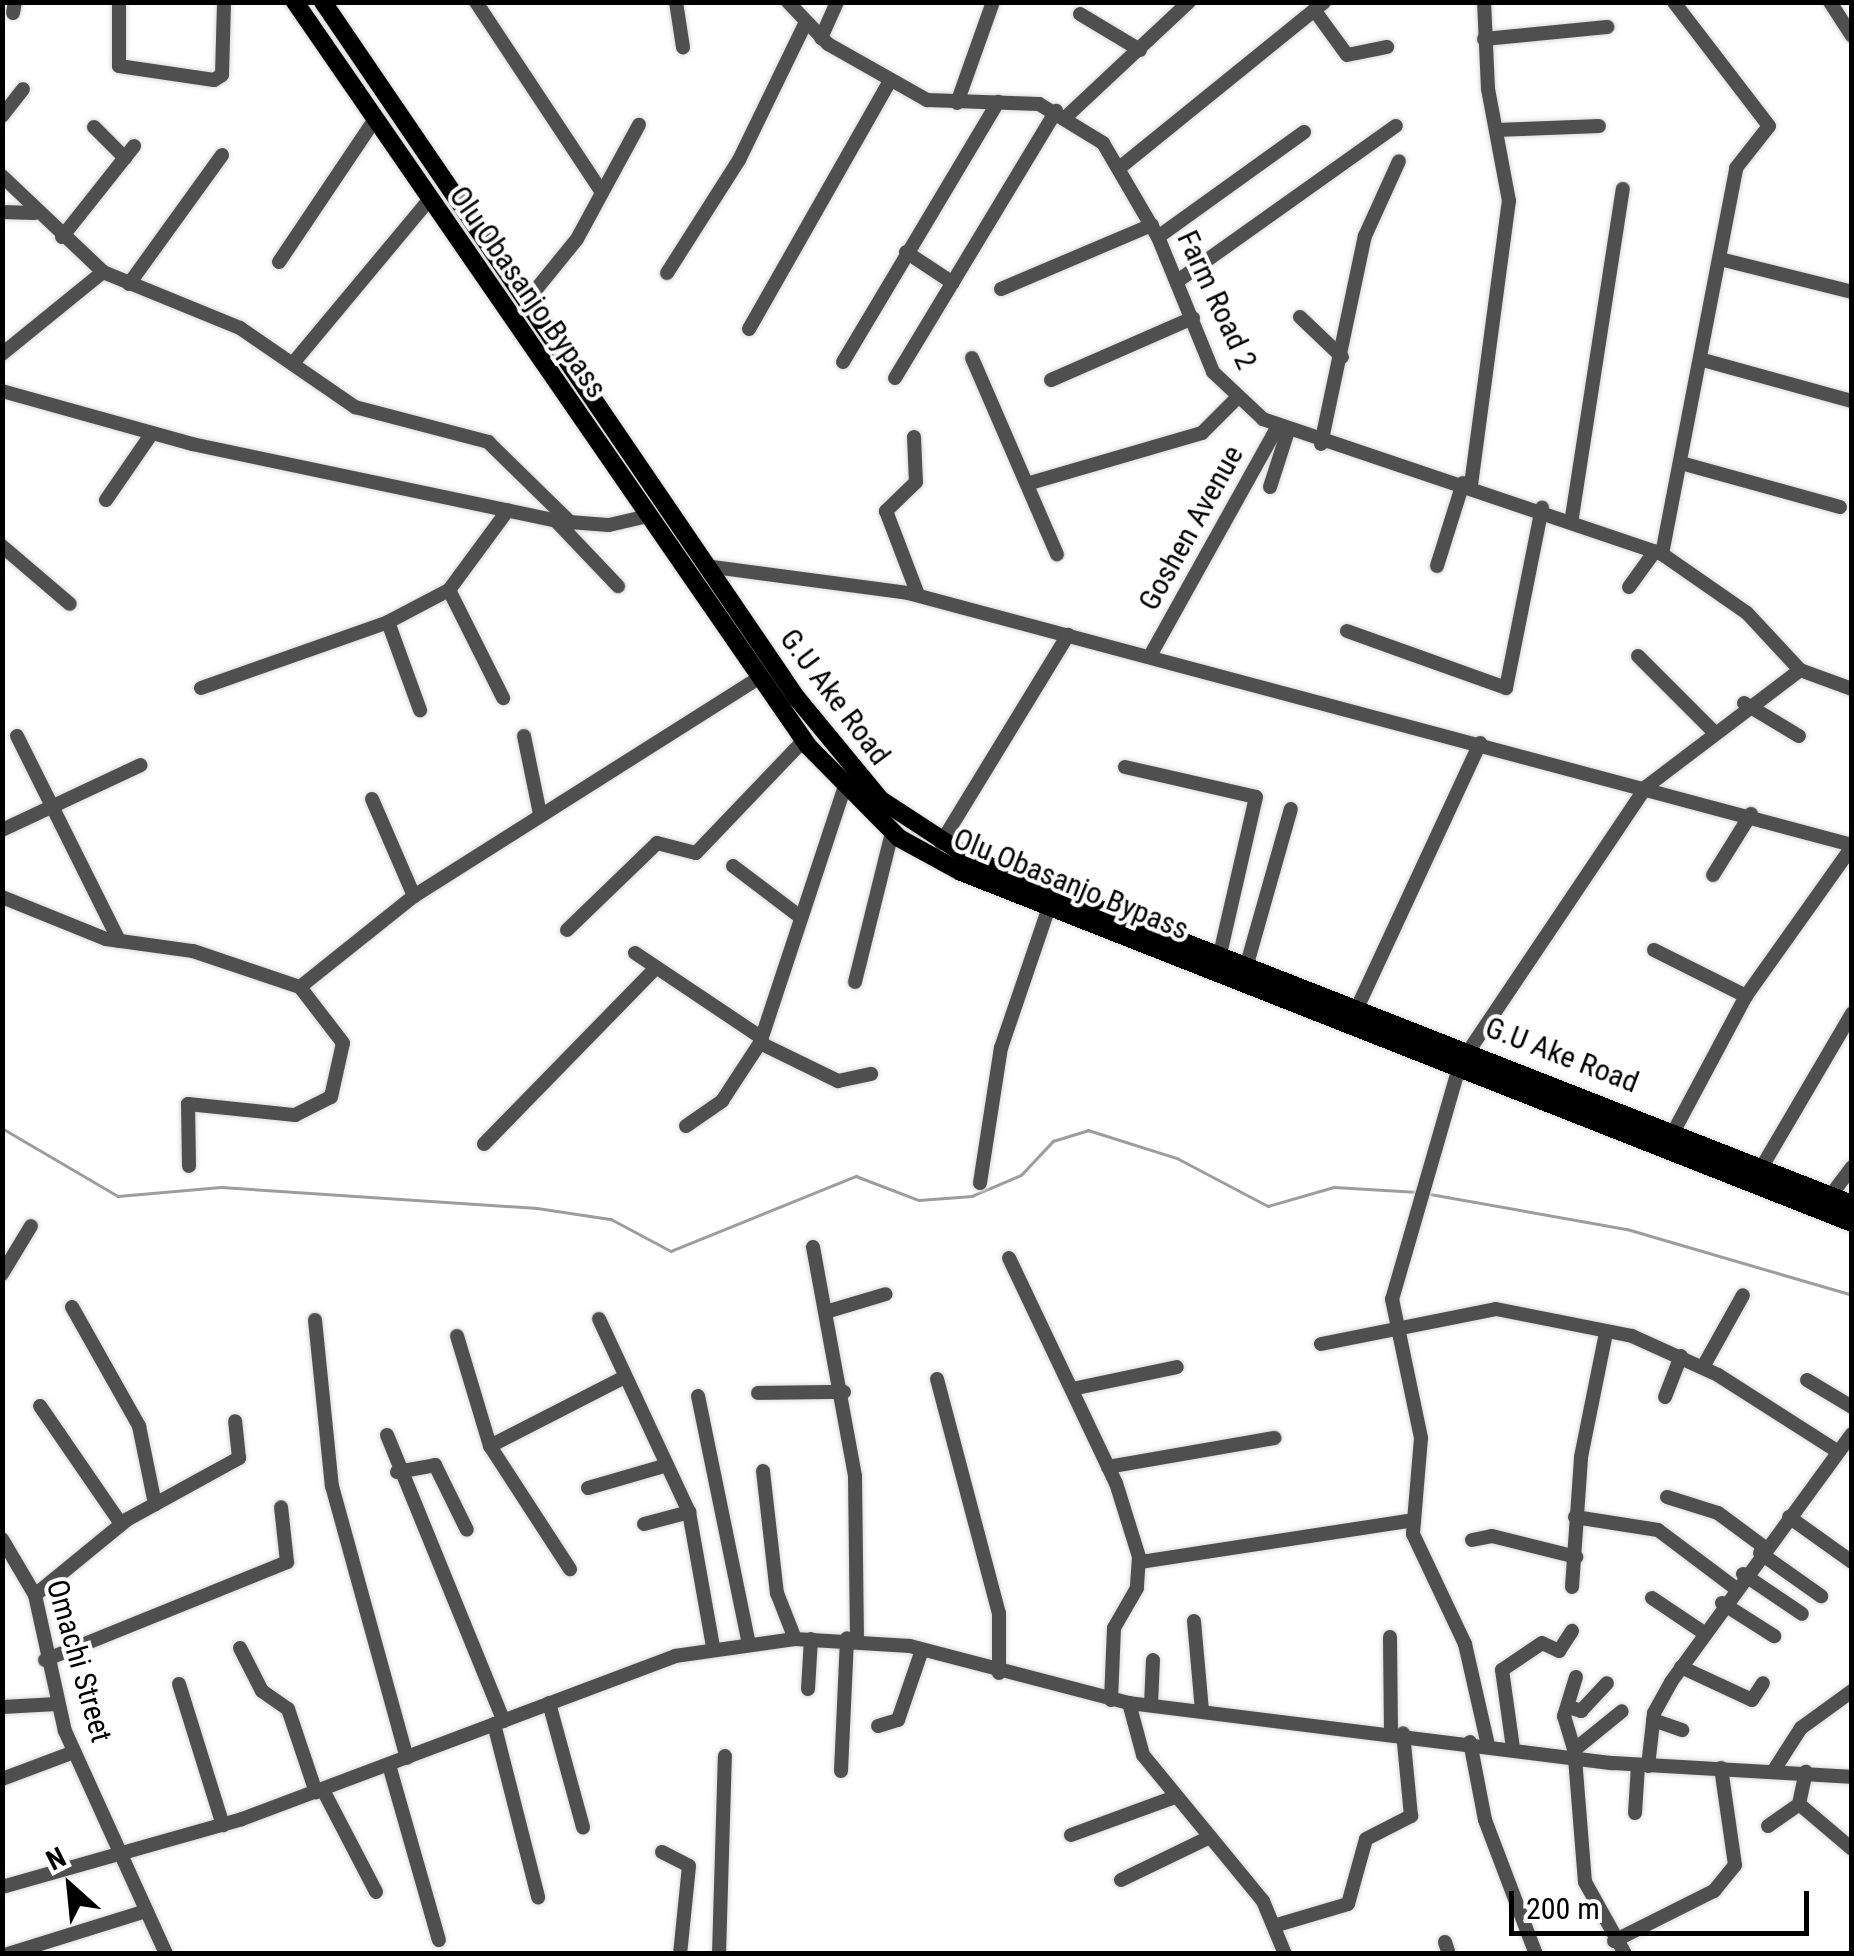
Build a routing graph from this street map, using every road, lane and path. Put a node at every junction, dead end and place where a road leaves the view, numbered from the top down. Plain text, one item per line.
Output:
1 (119, 2) edge
2 (224, 2) edge
3 (295, 2) edge
4 (323, 2) edge
5 (476, 2) edge
6 (676, 2) edge
7 (788, 2) edge
8 (837, 2) edge
9 (993, 2) edge
10 (1188, 2) edge
11 (1484, 2) edge
12 (1674, 2) edge
13 (1834, 4) edge
14 (1320, 7) edge
15 (1080, 14) dead end
16 (805, 24) junction
17 (1607, 27) dead end
18 (1852, 36) edge
19 (821, 38) junction
20 (1484, 39) junction
21 (1387, 46) dead end
22 (683, 47) dead end
23 (1140, 50) junction
24 (890, 81) junction
25 (24, 89) dead end
26 (998, 102) junction
27 (958, 103) junction
28 (1062, 114) junction
29 (2, 116) edge
30 (375, 119) junction
31 (639, 125) dead end
32 (1396, 126) dead end
33 (1599, 126) dead end
34 (94, 127) dead end
35 (1497, 130) junction
36 (1304, 132) dead end
37 (222, 155) dead end
38 (1399, 161) dead end
39 (1123, 165) junction
40 (2, 176) edge
41 (599, 188) junction
42 (1622, 188) dead end
43 (430, 200) junction
44 (2, 212) edge
45 (34, 213) junction
46 (1155, 231) junction
47 (62, 238) junction
48 (906, 252) junction
49 (1720, 259) junction
50 (278, 262) dead end
51 (103, 272) junction
52 (667, 273) dead end
53 (1178, 280) junction
54 (953, 282) junction
55 (128, 284) junction
56 (1001, 289) dead end
57 (1852, 292) edge
58 (525, 303) junction
59 (1300, 317) dead end
60 (1193, 318) junction
61 (750, 329) dead end
62 (2, 354) edge
63 (1342, 357) junction
64 (972, 358) dead end
65 (1703, 360) junction
66 (294, 362) junction
67 (843, 362) dead end
68 (895, 378) dead end
69 (1051, 380) dead end
70 (2, 391) edge
71 (1236, 399) junction
72 (1852, 400) edge
73 (1283, 428) junction
74 (152, 432) junction
75 (914, 437) dead end
76 (1321, 444) junction
77 (1681, 463) junction
78 (1030, 483) junction
79 (1467, 484) junction
80 (1270, 487) dead end
81 (106, 500) dead end
82 (1840, 507) dead end
83 (1542, 508) junction
84 (508, 510) junction
85 (648, 516) junction
86 (1572, 517) junction
87 (563, 522) junction
88 (2, 546) edge
89 (1658, 552) junction
90 (1057, 554) dead end
91 (706, 566) junction
92 (1437, 566) dead end
93 (618, 586) dead end
94 (1629, 587) dead end
95 (449, 590) junction
96 (918, 595) junction
97 (70, 604) dead end
98 (388, 622) junction
99 (1347, 632) dead end
100 (1068, 635) junction
101 (1150, 656) junction
102 (1638, 656) dead end
103 (1800, 670) junction
104 (760, 677) junction
105 (202, 688) dead end
106 (1852, 689) edge
107 (503, 698) dead end
108 (1744, 703) junction
109 (420, 710) dead end
110 (1712, 730) junction
111 (17, 736) dead end
112 (524, 736) dead end
113 (1799, 736) dead end
114 (804, 740) junction
115 (1480, 743) junction
116 (142, 764) dead end
117 (1126, 767) dead end
118 (1646, 787) junction
119 (844, 789) junction
120 (372, 800) dead end
121 (52, 808) junction
122 (1291, 809) dead end
123 (540, 814) junction
124 (1751, 814) junction
125 (2, 830) edge
126 (892, 832) junction
127 (941, 843) junction
128 (1852, 846) edge
129 (733, 866) dead end
130 (1713, 874) dead end
131 (414, 896) junction
132 (2, 897) edge
133 (1050, 906) junction
134 (799, 916) junction
135 (567, 930) dead end
136 (119, 941) junction
137 (1654, 950) dead end
138 (636, 953) dead end
139 (1220, 954) junction
140 (1247, 964) junction
141 (656, 968) junction
142 (855, 982) dead end
143 (300, 987) junction
144 (1746, 996) junction
145 (1358, 1006) junction
146 (1852, 1013) edge
147 (761, 1041) junction
148 (1465, 1057) junction
149 (871, 1074) dead end
150 (686, 1126) dead end
151 (1676, 1129) junction
152 (484, 1144) dead end
153 (1763, 1165) junction
154 (189, 1166) dead end
155 (1852, 1167) edge
156 (980, 1183) dead end
157 (1831, 1195) junction
158 (1852, 1204) edge
159 (1852, 1222) edge
160 (30, 1226) dead end
161 (813, 1247) dead end
162 (1009, 1258) dead end
163 (2, 1274) edge
164 (886, 1294) dead end
165 (1742, 1295) dead end
166 (72, 1307) dead end
167 (828, 1311) junction
168 (315, 1320) dead end
169 (599, 1320) dead end
170 (1400, 1331) junction
171 (1606, 1334) junction
172 (456, 1336) dead end
173 (1321, 1344) dead end
174 (1681, 1356) junction
175 (1177, 1367) dead end
176 (1703, 1367) junction
177 (937, 1378) dead end
178 (621, 1379) junction
179 (1807, 1380) dead end
180 (1072, 1389) junction
181 (844, 1392) junction
182 (758, 1394) dead end
183 (698, 1396) dead end
184 (1665, 1398) dead end
185 (40, 1406) dead end
186 (1852, 1407) edge
187 (235, 1421) dead end
188 (388, 1434) dead end
189 (1852, 1434) edge
190 (1274, 1438) dead end
191 (490, 1446) junction
192 (1838, 1452) junction
193 (664, 1466) junction
194 (1108, 1467) junction
195 (763, 1471) dead end
196 (397, 1472) junction
197 (588, 1488) dead end
198 (1667, 1497) dead end
199 (155, 1504) junction
200 (281, 1507) dead end
201 (689, 1512) junction
202 (1575, 1517) junction
203 (1789, 1517) junction
204 (1414, 1520) junction
205 (121, 1524) junction
206 (644, 1524) dead end
207 (467, 1530) dead end
208 (2, 1539) edge
209 (1472, 1540) dead end
210 (1762, 1550) junction
211 (1576, 1556) junction
212 (1140, 1562) junction
213 (1852, 1562) edge
214 (570, 1569) dead end
215 (1738, 1580) junction
216 (1572, 1587) dead end
217 (35, 1595) junction
218 (1820, 1596) dead end
219 (1652, 1598) dead end
220 (1722, 1604) junction
221 (1802, 1614) dead end
222 (1194, 1621) dead end
223 (1572, 1630) dead end
224 (1704, 1634) junction
225 (1774, 1636) dead end
226 (1390, 1637) dead end
227 (852, 1638) junction
228 (803, 1639) junction
229 (749, 1644) junction
230 (714, 1647) junction
231 (240, 1648) dead end
232 (922, 1650) junction
233 (45, 1660) junction
234 (1153, 1660) dead end
235 (1680, 1667) junction
236 (999, 1673) junction
237 (1576, 1677) dead end
238 (1607, 1683) dead end
239 (1763, 1683) dead end
240 (179, 1684) dead end
241 (808, 1689) dead end
242 (1852, 1691) edge
243 (1111, 1700) junction
244 (549, 1703) junction
245 (1129, 1703) junction
246 (57, 1704) junction
247 (1151, 1705) junction
248 (2, 1707) edge
249 (1569, 1707) junction
250 (1202, 1710) junction
251 (1622, 1711) dead end
252 (1653, 1720) junction
253 (499, 1722) junction
254 (878, 1726) dead end
255 (1682, 1730) dead end
256 (1397, 1732) junction
257 (1470, 1742) junction
258 (1488, 1744) junction
259 (1512, 1748) junction
260 (74, 1752) junction
261 (1577, 1754) junction
262 (725, 1756) dead end
263 (408, 1758) junction
264 (388, 1765) junction
265 (1643, 1765) junction
266 (1721, 1768) junction
267 (1774, 1770) junction
268 (842, 1771) dead end
269 (1806, 1772) junction
270 (1852, 1777) edge
271 (2, 1780) edge
272 (319, 1791) junction
273 (1175, 1797) junction
274 (1799, 1804) junction
275 (1636, 1813) dead end
276 (223, 1825) junction
277 (1768, 1826) dead end
278 (584, 1828) dead end
279 (1071, 1835) dead end
280 (1210, 1836) junction
281 (1852, 1849) edge
282 (662, 1852) dead end
283 (124, 1856) junction
284 (1121, 1880) dead end
285 (2, 1887) edge
286 (376, 1892) dead end
287 (538, 1897) dead end
288 (146, 1911) junction
289 (1277, 1925) junction
290 (439, 1940) dead end
291 (1614, 1941) junction
292 (8, 1954) edge
293 (166, 1954) edge
294 (680, 1954) edge
295 (719, 1954) edge
296 (1285, 1954) edge
297 (1536, 1954) edge
298 (1625, 1954) edge

1 - 2 street
3 - 30 main road, Olu Obasanjo Bypass
4 - 58 main road, G.U Ake Road
5 - 41 street
6 - 22 street
7 - 16 street
8 - 19 street
9 - 27 street
10 - 23 street
11 - 20 street
12 - 49 street
13 - 18 street
14 - 21 street
14 - 39 street
15 - 23 street
16 - 19 street
16 - 52 street
17 - 20 street
19 - 24 street
20 - 35 street
23 - 28 street
24 - 27 street
24 - 61 street
25 - 29 street
26 - 27 street
26 - 28 street
26 - 48 street
28 - 39 street, Farm Road 2
28 - 54 street
30 - 43 main road, Olu Obasanjo Bypass
30 - 50 street
31 - 41 street
32 - 53 street
33 - 35 street
34 - 47 street
35 - 79 street
36 - 46 street
37 - 55 street
38 - 63 street
39 - 46 street, Farm Road 2
40 - 45 street
41 - 58 street
42 - 86 street
43 - 66 street
43 - 85 main road, Olu Obasanjo Bypass
44 - 45 street
45 - 47 street
46 - 53 street, Farm Road 2
46 - 56 street
47 - 51 street
48 - 54 street
48 - 67 street
49 - 57 street
49 - 65 street
51 - 55 street
51 - 62 street
53 - 60 street, Farm Road 2
54 - 68 street
55 - 66 street
58 - 91 main road, G.U Ake Road
59 - 63 street
60 - 69 street
60 - 71 street, Farm Road 2
63 - 76 street
64 - 78 street
65 - 72 street
65 - 77 street
66 - 87 street
70 - 74 street
71 - 73 street, Farm Road 2
71 - 78 street
73 - 76 street, Farm Road 2
73 - 80 street
73 - 101 street, Goshen Avenue
74 - 81 street
74 - 84 street
75 - 96 street
76 - 79 street, Farm Road 2
77 - 82 street
77 - 89 street
78 - 90 street
79 - 83 street, Farm Road 2
79 - 92 street
83 - 86 street, Farm Road 2
83 - 99 street
84 - 87 street
84 - 95 street
85 - 87 street
85 - 104 main road, Olu Obasanjo Bypass
86 - 89 street, Farm Road 2
87 - 93 street
88 - 97 street
89 - 94 street
89 - 103 street, Farm Road 2
91 - 96 street
91 - 127 main road, G.U Ake Road
95 - 98 street
95 - 107 street
96 - 100 street
98 - 105 street
98 - 109 street
100 - 101 street
100 - 127 street
101 - 115 street
102 - 110 street
103 - 106 street, Farm Road 2
103 - 108 street
104 - 114 main road, Olu Obasanjo Bypass
104 - 123 street
108 - 110 street
108 - 113 street
110 - 118 street
111 - 121 street
112 - 123 street
114 - 119 main road, Olu Obasanjo Bypass
114 - 135 street
115 - 118 street
115 - 145 street
116 - 121 street
117 - 139 street
118 - 124 street
118 - 148 street
119 - 126 main road, Olu Obasanjo Bypass
119 - 134 street
120 - 131 street
121 - 125 street
121 - 136 street
122 - 140 street
123 - 131 street
124 - 128 street
124 - 130 street
126 - 133 main road, Olu Obasanjo Bypass
126 - 142 street
127 - 139 main road, G.U Ake Road
128 - 144 street
129 - 134 street
131 - 143 street
132 - 136 street
133 - 148 main road, Olu Obasanjo Bypass
133 - 156 street
134 - 147 street
136 - 143 street
137 - 144 street
138 - 141 street
139 - 140 main road, G.U Ake Road
140 - 145 main road, G.U Ake Road
141 - 147 street
141 - 152 street
143 - 154 street
144 - 151 street
145 - 148 main road, G.U Ake Road
146 - 153 street
147 - 149 street
147 - 150 street
148 - 151 main road, G.U Ake Road
148 - 159 main road, Olu Obasanjo Bypass
148 - 170 street
151 - 153 main road, G.U Ake Road
153 - 157 main road, G.U Ake Road
155 - 157 street
157 - 158 main road, G.U Ake Road
160 - 163 street
161 - 167 street
162 - 180 street
164 - 167 street
165 - 176 street
166 - 199 street
167 - 181 street
168 - 263 street
169 - 178 street
170 - 171 street
170 - 173 street
170 - 204 street
171 - 174 street
171 - 202 street
172 - 191 street
174 - 176 street
174 - 184 street
175 - 180 street
176 - 192 street
177 - 236 street
178 - 191 street
178 - 193 street
179 - 186 street
180 - 194 street
181 - 182 street
181 - 227 street
183 - 229 street
185 - 205 street
187 - 199 street
188 - 196 street
189 - 192 street
190 - 194 street
191 - 214 street
192 - 203 street
193 - 197 street
193 - 201 street
194 - 212 street
195 - 228 street
196 - 207 street
196 - 253 street
198 - 210 street
199 - 205 street
200 - 233 street
201 - 206 street
201 - 230 street
202 - 211 street
202 - 215 street
203 - 210 street
203 - 213 street
204 - 212 street
204 - 258 street
205 - 217 street
208 - 217 street, Omachi Street
209 - 211 street
210 - 215 street
210 - 218 street
211 - 216 street
212 - 243 street
215 - 220 street
215 - 221 street
217 - 233 street, Omachi Street
219 - 224 street
220 - 224 street
220 - 225 street
222 - 250 street
223 - 259 street
224 - 235 street
226 - 256 street
227 - 228 street
227 - 232 street
227 - 268 street
228 - 229 street
228 - 241 street
229 - 230 street
230 - 244 street
231 - 272 street
232 - 236 street
232 - 254 street
233 - 246 street, Omachi Street
234 - 247 street
235 - 239 street
235 - 252 street
236 - 243 street
237 - 249 street
238 - 249 street
240 - 276 street
242 - 267 street
243 - 245 street
244 - 253 street
244 - 278 street
245 - 247 street
245 - 273 street
246 - 248 street
246 - 260 street, Omachi Street
247 - 250 street
249 - 261 street
250 - 256 street
251 - 261 street
252 - 255 street
252 - 265 street
253 - 263 street
253 - 287 street
256 - 257 street
256 - 289 street
257 - 258 street
257 - 297 street
258 - 259 street
259 - 261 street
260 - 271 street
260 - 283 street, Omachi Street
261 - 265 street
261 - 291 street
262 - 295 street
263 - 264 street
264 - 272 street
264 - 290 street
265 - 266 street
265 - 275 street
266 - 267 street
266 - 291 street
267 - 269 street
269 - 270 street
269 - 274 street
272 - 276 street
272 - 286 street
273 - 279 street
273 - 280 street
274 - 277 street
274 - 281 street
276 - 283 street
280 - 284 street
280 - 289 street
282 - 294 street
283 - 285 street
283 - 288 street, Omachi Street
288 - 292 street
288 - 293 street, Omachi Street
289 - 296 street
291 - 298 street

